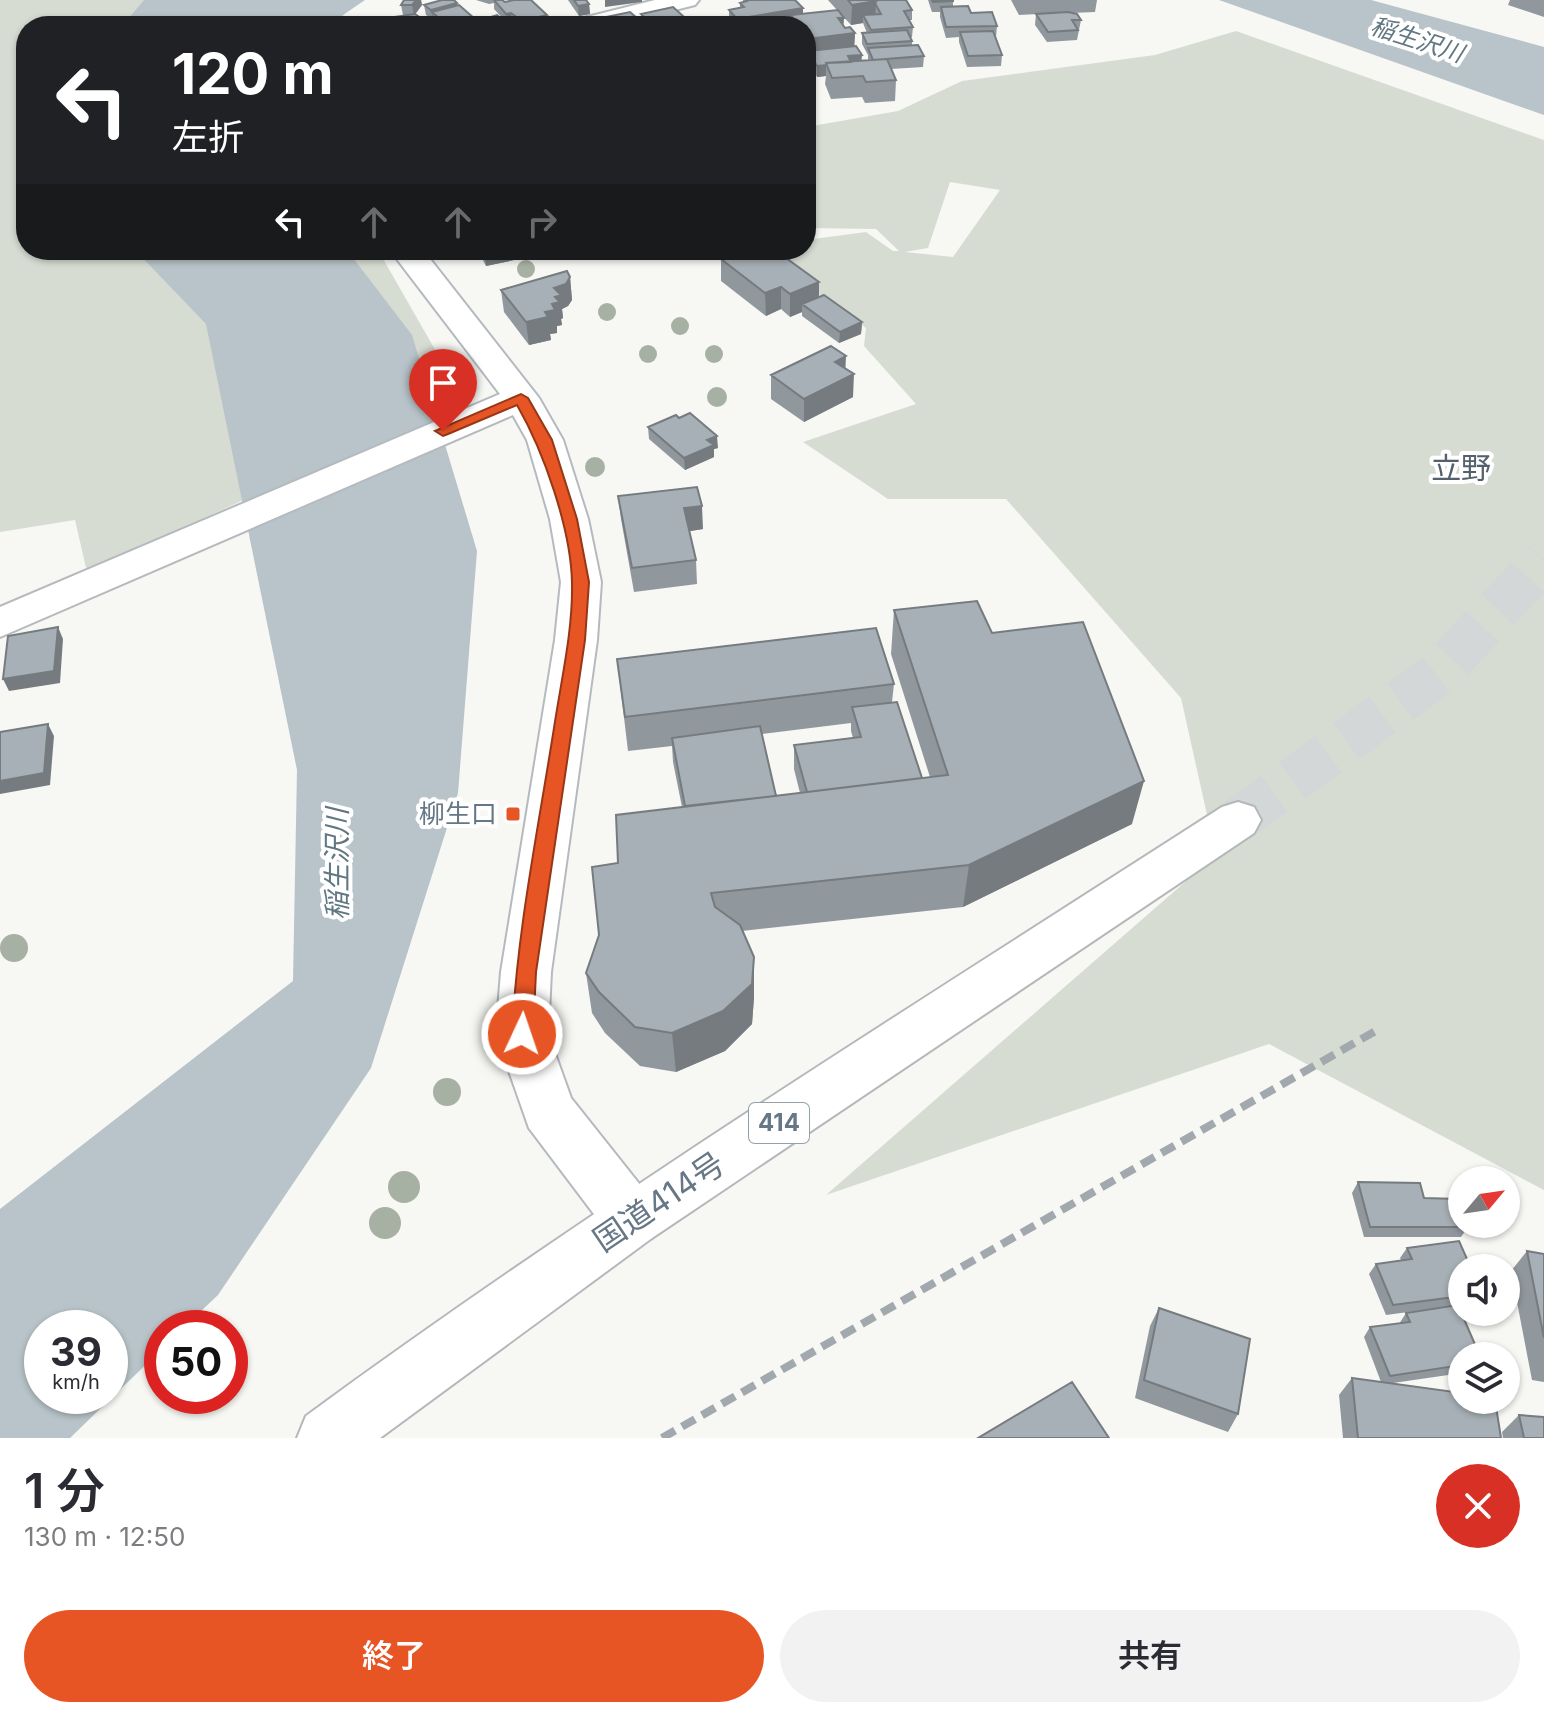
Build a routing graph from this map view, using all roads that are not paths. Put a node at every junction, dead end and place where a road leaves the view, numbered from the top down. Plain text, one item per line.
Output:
1 (686, 0) edge
2 (621, 16) edge
3 (414, 260) edge
4 (521, 398) junction
5 (0, 623) edge
6 (1238, 820) tunnel mouth
7 (632, 1219) junction
8 (328, 1438) edge

1 - 2 main road
3 - 4 main road
4 - 5 main road
4 - 7 main road
6 - 7 main road, 国道414号 / 414
7 - 8 main road, 国道414号 / 414

